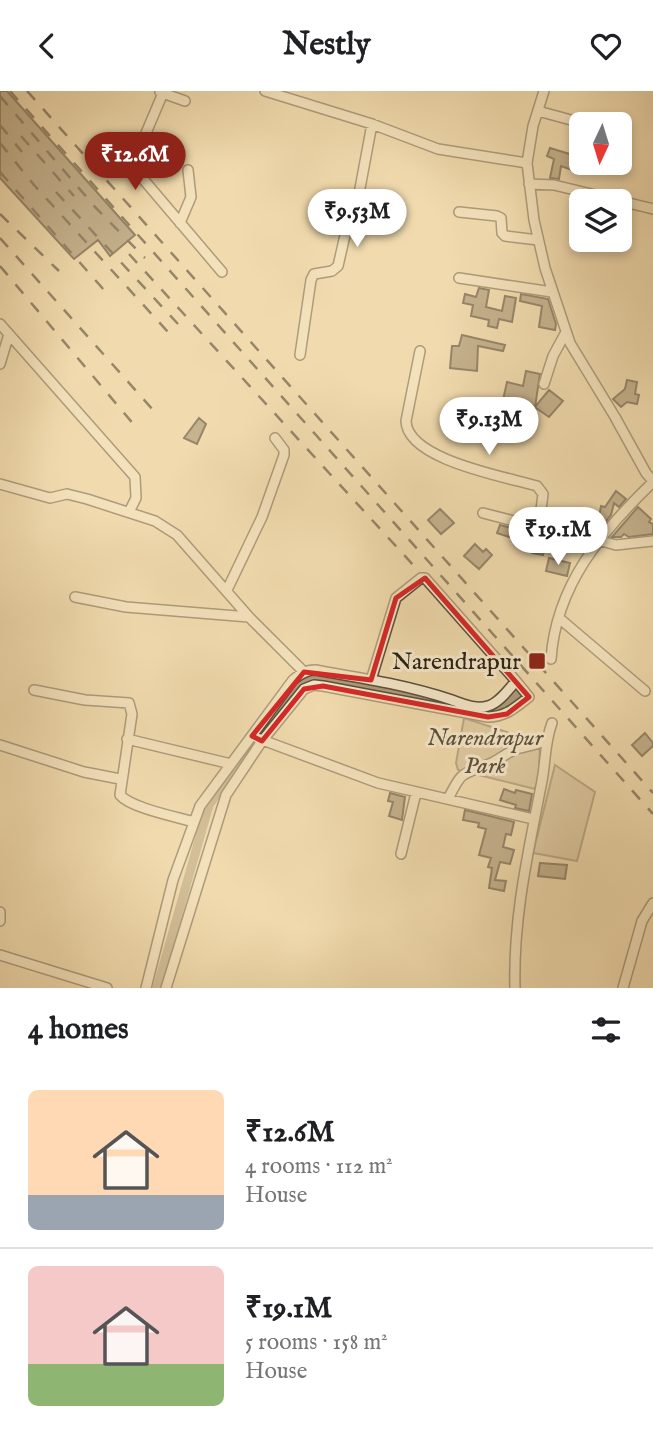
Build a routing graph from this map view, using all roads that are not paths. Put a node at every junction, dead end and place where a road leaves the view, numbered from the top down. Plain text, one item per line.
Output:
1 (265, 91) edge
2 (544, 91) edge
3 (161, 92) edge
4 (185, 101) dead end
5 (538, 111) junction
6 (569, 119) edge
7 (372, 124) junction
8 (527, 163) junction
9 (188, 170) dead end
10 (529, 184) junction
11 (653, 209) edge
12 (459, 212) dead end
13 (180, 223) junction
14 (538, 240) junction
15 (222, 272) dead end
16 (459, 278) dead end
17 (552, 292) junction
18 (0, 324) edge
19 (566, 333) junction
20 (9, 334) junction
21 (420, 351) dead end
22 (300, 355) dead end
23 (0, 364) edge
24 (544, 384) dead end
25 (275, 439) dead end
26 (653, 482) edge
27 (0, 484) edge
28 (129, 512) junction
29 (482, 513) dead end
30 (540, 518) junction
31 (600, 537) junction
32 (653, 541) edge
33 (227, 590) junction
34 (75, 597) dead end
35 (249, 617) junction
36 (559, 618) junction
37 (551, 659) dead end
38 (304, 672) junction
39 (372, 680) junction
40 (516, 681) junction
41 (34, 690) dead end
42 (645, 691) dead end
43 (552, 723) dead end
44 (252, 736) junction
45 (128, 739) junction
46 (546, 740) junction
47 (262, 741) junction
48 (0, 745) edge
49 (231, 764) junction
50 (120, 779) junction
51 (416, 793) junction
52 (448, 799) junction
53 (533, 819) junction
54 (194, 822) junction
55 (401, 854) dead end
56 (653, 903) edge
57 (0, 912) edge
58 (0, 921) edge
59 (0, 955) edge
60 (107, 988) edge
61 (146, 988) edge
62 (166, 988) edge
63 (515, 988) edge
64 (623, 988) edge

1 - 7 street
2 - 5 street
3 - 4 street
3 - 13 street
5 - 6 street
5 - 8 street
7 - 8 street
7 - 22 street
8 - 10 street
9 - 13 street
10 - 11 street
10 - 14 street
12 - 14 street
13 - 15 street
14 - 17 street
16 - 17 street
17 - 19 street
18 - 20 street
19 - 24 street
19 - 26 street
20 - 23 street
20 - 28 street
21 - 30 street
25 - 33 street
26 - 31 street
27 - 28 street
28 - 33 street
29 - 30 street
30 - 31 street
31 - 32 street
31 - 36 street
33 - 35 street
34 - 35 street
35 - 38 street
36 - 37 street
36 - 42 street
38 - 39 street
38 - 44 street
39 - 40 street
39 - 40 street
40 - 47 street
41 - 45 street
43 - 46 street
44 - 47 street
44 - 49 street
45 - 49 street
45 - 50 street
46 - 52 street
46 - 53 street
47 - 51 street
47 - 62 street
48 - 50 street
49 - 54 street
50 - 54 street
51 - 52 street
51 - 55 street
52 - 53 street
53 - 63 street
54 - 61 street
56 - 64 street
57 - 58 street
59 - 60 street

